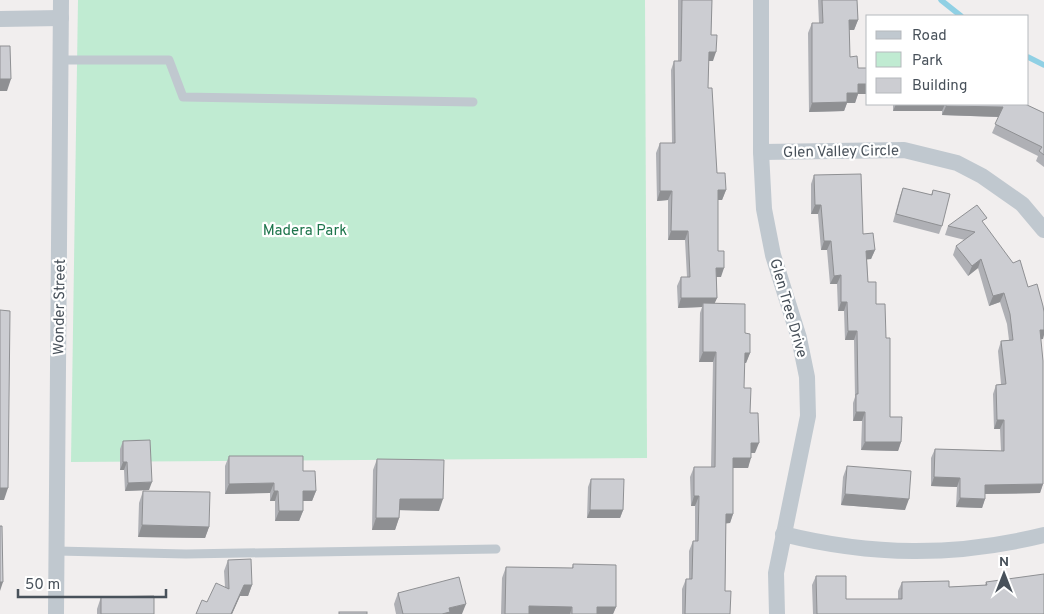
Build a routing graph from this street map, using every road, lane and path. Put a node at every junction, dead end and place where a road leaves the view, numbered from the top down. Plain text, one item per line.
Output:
1 (61, 0) edge
2 (761, 0) edge
3 (61, 18) junction
4 (0, 19) edge
5 (61, 60) junction
6 (474, 102) dead end
7 (761, 152) junction
8 (1044, 230) edge
9 (783, 534) junction
10 (1044, 535) edge
11 (496, 549) dead end
12 (56, 551) junction
13 (56, 614) edge
14 (777, 614) edge

1 - 3 street, Wonder Street
2 - 7 street, Glen Tree Drive
3 - 4 street
3 - 5 street, Wonder Street
5 - 6 lane
5 - 12 street, Wonder Street
7 - 8 street, Glen Valley Circle
7 - 9 street, Glen Tree Drive
9 - 10 street
9 - 14 street, Glen Tree Drive
11 - 12 lane
12 - 13 street, Wonder Street

